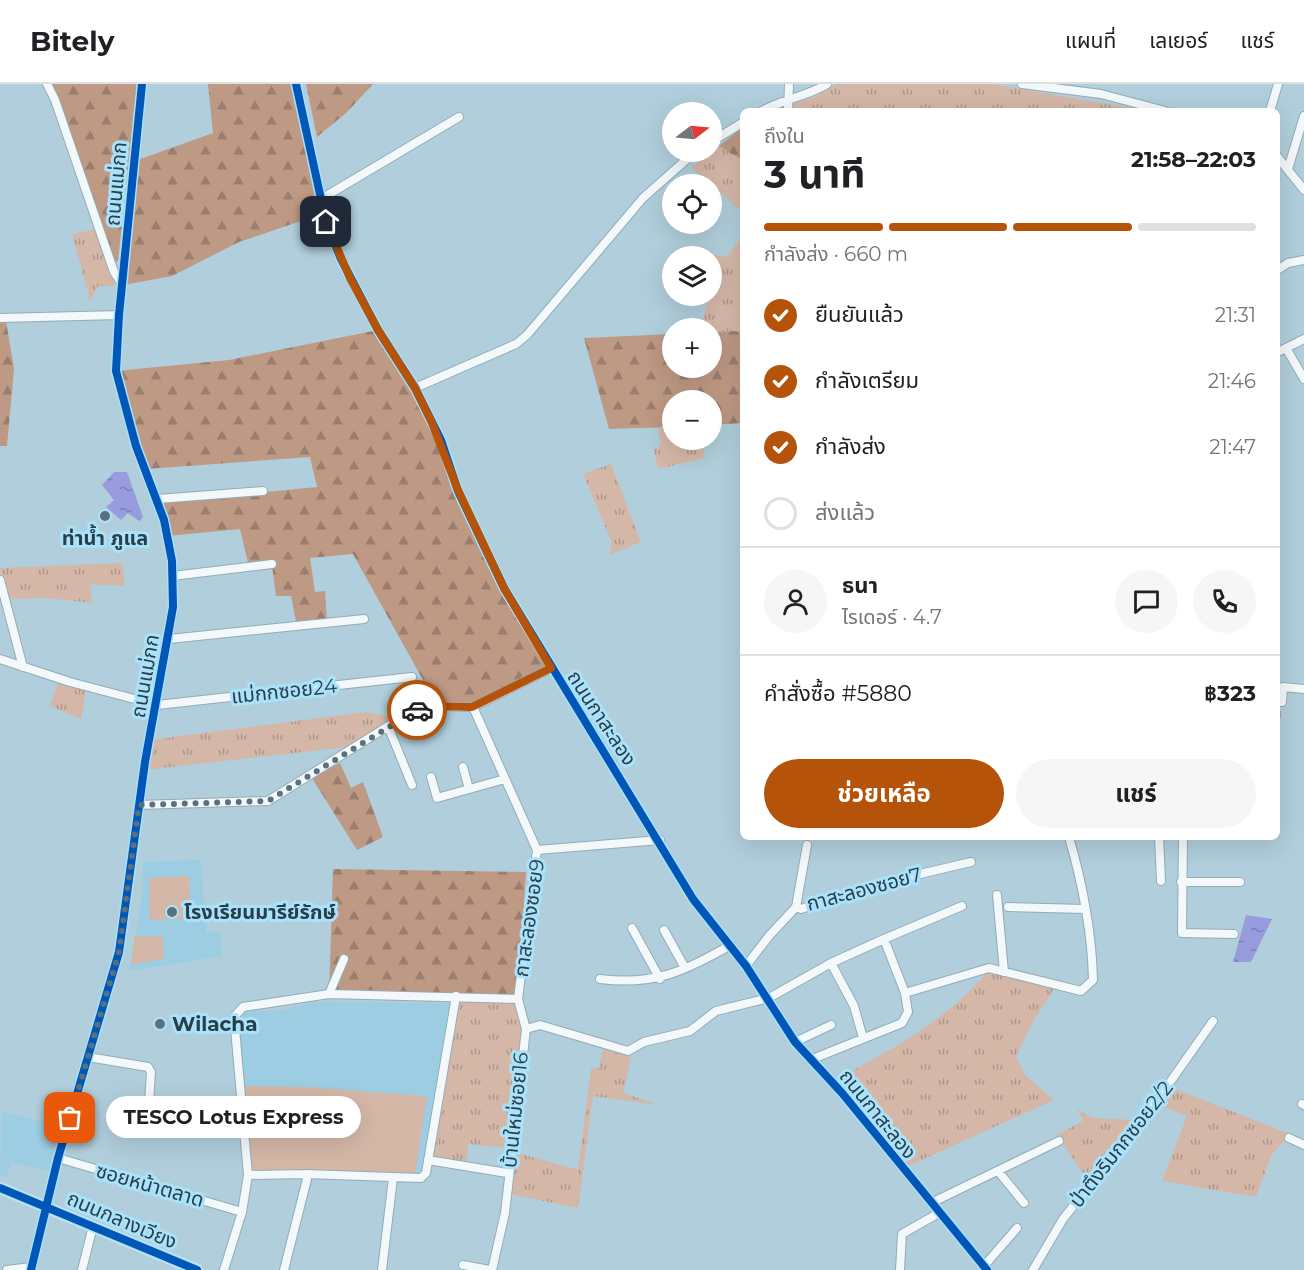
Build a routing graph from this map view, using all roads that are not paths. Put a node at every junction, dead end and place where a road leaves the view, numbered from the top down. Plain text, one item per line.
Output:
1 (47, 84) edge
2 (142, 84) edge
3 (296, 84) edge
4 (789, 84) edge
5 (827, 84) edge
6 (1022, 84) edge
7 (1278, 84) edge
8 (789, 100) junction
9 (769, 108) edge
10 (788, 108) edge
11 (1151, 108) edge
12 (1271, 108) edge
13 (1304, 116) edge
14 (459, 117) dead end
15 (740, 124) edge
16 (722, 135) edge
17 (1280, 160) edge
18 (684, 162) edge
19 (1288, 169) junction
20 (1304, 190) edge
21 (321, 199) junction
22 (1304, 260) edge
23 (1280, 268) edge
24 (123, 285) junction
25 (119, 315) junction
26 (0, 318) edge
27 (1304, 339) edge
28 (1286, 348) junction
29 (1280, 351) edge
30 (1304, 379) edge
31 (415, 388) junction
32 (263, 491) dead end
33 (157, 499) junction
34 (272, 564) dead end
35 (172, 576) junction
36 (0, 580) edge
37 (364, 619) dead end
38 (169, 639) junction
39 (0, 659) edge
40 (23, 667) junction
41 (551, 668) junction
42 (412, 677) dead end
43 (1304, 689) edge
44 (1280, 702) edge
45 (157, 705) junction
46 (472, 707) junction
47 (388, 726) junction
48 (463, 767) dead end
49 (431, 777) dead end
50 (505, 779) junction
51 (412, 785) dead end
52 (469, 789) junction
53 (139, 805) junction
54 (660, 840) junction
55 (1070, 840) edge
56 (1159, 840) edge
57 (1183, 840) edge
58 (807, 845) dead end
59 (537, 850) junction
60 (971, 862) dead end
61 (1161, 881) dead end
62 (1181, 882) junction
63 (1240, 882) dead end
64 (997, 895) dead end
65 (962, 906) dead end
66 (796, 907) junction
67 (1008, 907) dead end
68 (1085, 909) junction
69 (632, 928) dead end
70 (664, 930) dead end
71 (1234, 934) dead end
72 (884, 939) junction
73 (731, 945) junction
74 (345, 959) dead end
75 (831, 963) junction
76 (746, 966) junction
77 (685, 968) junction
78 (1004, 972) junction
79 (600, 979) dead end
80 (660, 979) junction
81 (905, 993) junction
82 (328, 994) junction
83 (456, 996) junction
84 (769, 998) junction
85 (518, 999) junction
86 (1213, 1021) dead end
87 (831, 1026) dead end
88 (526, 1029) junction
89 (863, 1038) junction
90 (795, 1042) junction
91 (88, 1058) junction
92 (810, 1060) junction
93 (149, 1102) dead end
94 (1289, 1138) dead end
95 (1059, 1141) dead end
96 (1304, 1145) edge
97 (58, 1158) junction
98 (428, 1160) junction
99 (998, 1171) junction
100 (507, 1173) junction
101 (305, 1174) junction
102 (248, 1175) junction
103 (393, 1178) junction
104 (0, 1188) edge
105 (931, 1203) junction
106 (1024, 1203) dead end
107 (47, 1206) junction
108 (242, 1212) junction
109 (939, 1213) junction
110 (93, 1226) junction
111 (1017, 1228) dead end
112 (463, 1265) dead end
113 (31, 1268) edge
114 (985, 1268) edge
115 (7, 1270) edge
116 (81, 1270) edge
117 (197, 1270) edge
118 (224, 1270) edge
119 (284, 1270) edge
120 (382, 1270) edge
121 (491, 1270) edge
122 (900, 1270) edge
123 (1033, 1270) edge

1 - 24 street
2 - 24 street, ถนนแม่กก
3 - 21 street, ถนนกาสะลอง
4 - 8 street
5 - 8 street
6 - 11 street
7 - 12 street
8 - 9 street
8 - 10 street
13 - 19 street
14 - 21 street
15 - 16 street
17 - 19 street
18 - 31 street
19 - 20 street
21 - 31 street, ถนนกาสะลอง
22 - 23 street
24 - 25 street, ถนนแม่กก
25 - 26 street
25 - 33 street, ถนนแม่กก
27 - 28 street
28 - 29 street
28 - 30 street
31 - 41 street, ถนนกาสะลอง
32 - 33 street
33 - 35 street, ถนนแม่กก
34 - 35 street
35 - 38 street, ถนนแม่กก
36 - 40 street
37 - 38 street
38 - 45 street, ถนนแม่กก
39 - 40 street
40 - 45 street
41 - 46 street
41 - 54 street, ถนนกาสะลอง
42 - 45 street, แม่กกซอย24
43 - 44 street
45 - 53 street, ถนนแม่กก
46 - 47 street
46 - 50 street
47 - 51 street
47 - 53 street
48 - 52 street
49 - 52 street
50 - 52 street
50 - 59 street
53 - 91 street, ถนนแม่กก
54 - 59 street, กาสะลองซอย9
54 - 73 street, ถนนกาสะลอง
55 - 68 street
56 - 61 street
57 - 62 street
58 - 66 street
59 - 85 street, กาสะลองซอย9
60 - 66 street, กาสะลองซอย7
62 - 63 street
62 - 71 street
64 - 78 street
65 - 72 street, บ้านใหม่ซอย16
66 - 76 street, กาสะลองซอย7
67 - 68 street
68 - 78 street
69 - 80 street
70 - 77 street
72 - 75 street, บ้านใหม่ซอย16
72 - 81 street
73 - 76 street, ถนนกาสะลอง
73 - 77 street
74 - 82 street
75 - 84 street, บ้านใหม่ซอย16
75 - 89 street
76 - 84 street, ถนนกาสะลอง
77 - 80 street
78 - 81 street
79 - 80 street
81 - 89 street
82 - 83 street
82 - 102 street
83 - 85 street
83 - 98 street
84 - 88 street, บ้านใหม่ซอย16
84 - 90 street, ถนนกาสะลอง
85 - 88 street
86 - 123 street, ป่าตึงริมกกซอย2/2
87 - 90 street
88 - 100 street, บ้านใหม่ซอย16
89 - 92 street
90 - 92 street, ถนนกาสะลอง
91 - 93 street
91 - 97 street, ถนนแม่กก
92 - 105 street, ถนนกาสะลอง
94 - 96 street
95 - 99 street
97 - 107 street, ถนนแม่กก
97 - 108 street, ซอยหน้าตลาด
98 - 100 street
98 - 103 street
99 - 105 street
99 - 106 street
100 - 121 street, บ้านใหม่ซอย16
101 - 102 street
101 - 103 street
101 - 119 street
102 - 108 street
103 - 120 street
104 - 107 main road, ถนนกลางเวียง
105 - 109 street, ถนนกาสะลอง
107 - 110 main road, ถนนกลางเวียง
107 - 113 street, ถนนแม่กก
108 - 118 street
109 - 114 street, ถนนกาสะลอง
109 - 122 street
110 - 116 street
110 - 117 main road, ถนนกลางเวียง
111 - 114 street
112 - 121 street
113 - 115 street

